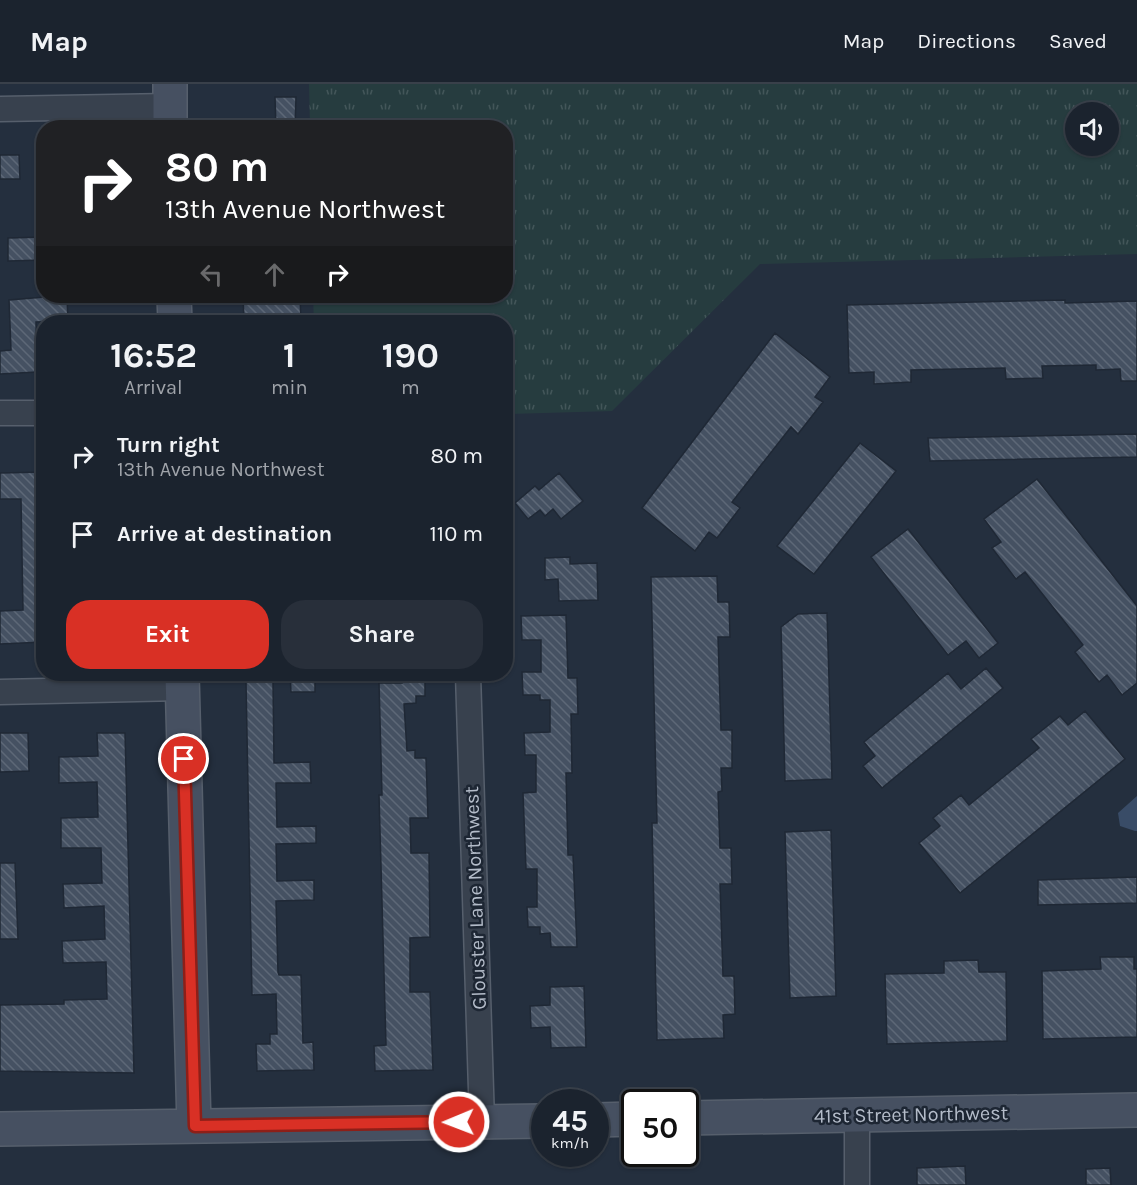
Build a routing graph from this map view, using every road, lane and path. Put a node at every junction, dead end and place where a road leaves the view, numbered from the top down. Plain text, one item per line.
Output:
1 (170, 106) edge
2 (0, 109) edge
3 (36, 412) edge
4 (0, 413) edge
5 (182, 681) edge
6 (468, 681) edge
7 (0, 692) edge
8 (1137, 1110) edge
9 (857, 1116) junction
10 (699, 1118) edge
11 (531, 1120) edge
12 (482, 1122) junction
13 (195, 1126) junction
14 (0, 1129) edge
15 (857, 1185) edge

1 - 2 street
3 - 4 street
5 - 7 street
5 - 13 main road
6 - 12 street, Glouster Lane Northwest
8 - 9 main road, 41st Street Northwest
9 - 10 main road, 41st Street Northwest
9 - 15 street
11 - 12 main road
12 - 13 main road
13 - 14 main road

